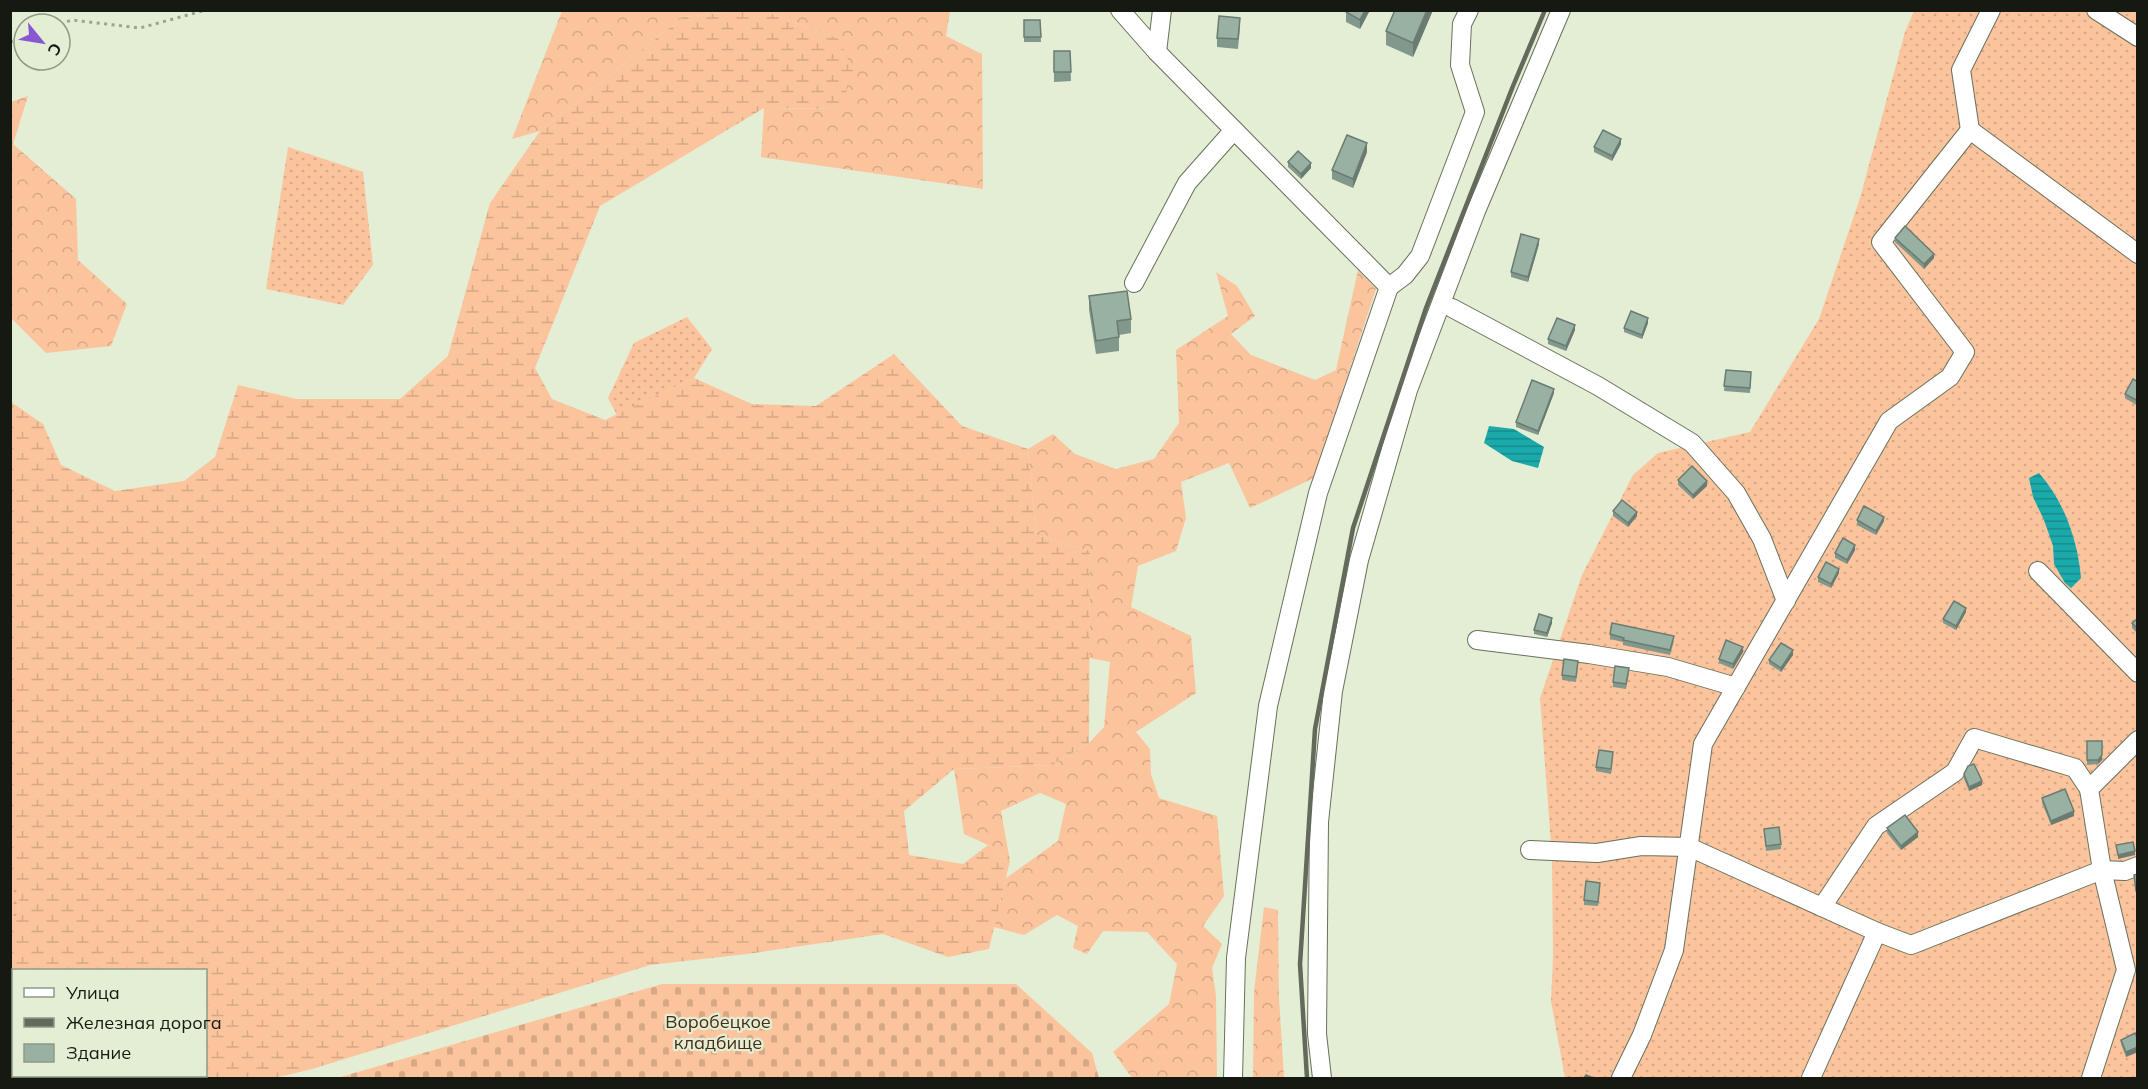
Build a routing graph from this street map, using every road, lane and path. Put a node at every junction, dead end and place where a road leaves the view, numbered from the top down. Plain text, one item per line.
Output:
1 (206, 10) edge
2 (1120, 10) edge
3 (1162, 10) edge
4 (1469, 10) edge
5 (1561, 10) edge
6 (1991, 10) edge
7 (2096, 10) edge
8 (72, 20) edge
9 (2138, 37) edge
10 (1157, 52) junction
11 (1233, 130) junction
12 (1970, 130) junction
13 (2138, 254) edge
14 (1134, 283) dead end
15 (1389, 287) junction
16 (1452, 308) dead end
17 (2038, 571) dead end
18 (1786, 601) junction
19 (1477, 640) dead end
20 (2138, 673) edge
21 (1736, 687) junction
22 (2138, 740) edge
23 (2089, 789) junction
24 (1689, 847) junction
25 (1530, 850) dead end
26 (2138, 866) edge
27 (2102, 870) junction
28 (1822, 907) junction
29 (1877, 932) junction
30 (1233, 1078) edge
31 (1322, 1078) edge
32 (1621, 1078) edge
33 (1811, 1078) edge
34 (2091, 1078) edge

1 - 8 path
2 - 10 street
3 - 10 street
4 - 15 street
5 - 31 street
6 - 12 street
7 - 9 street
10 - 11 street
11 - 14 street
11 - 15 street
12 - 13 street
12 - 18 street
15 - 30 street
16 - 18 street
17 - 20 street
18 - 21 street
19 - 21 street
21 - 24 street
22 - 23 street
23 - 27 street
23 - 28 street
24 - 25 street
24 - 28 street
24 - 32 street
26 - 27 street
27 - 29 street
27 - 34 street
28 - 29 street
29 - 33 street

